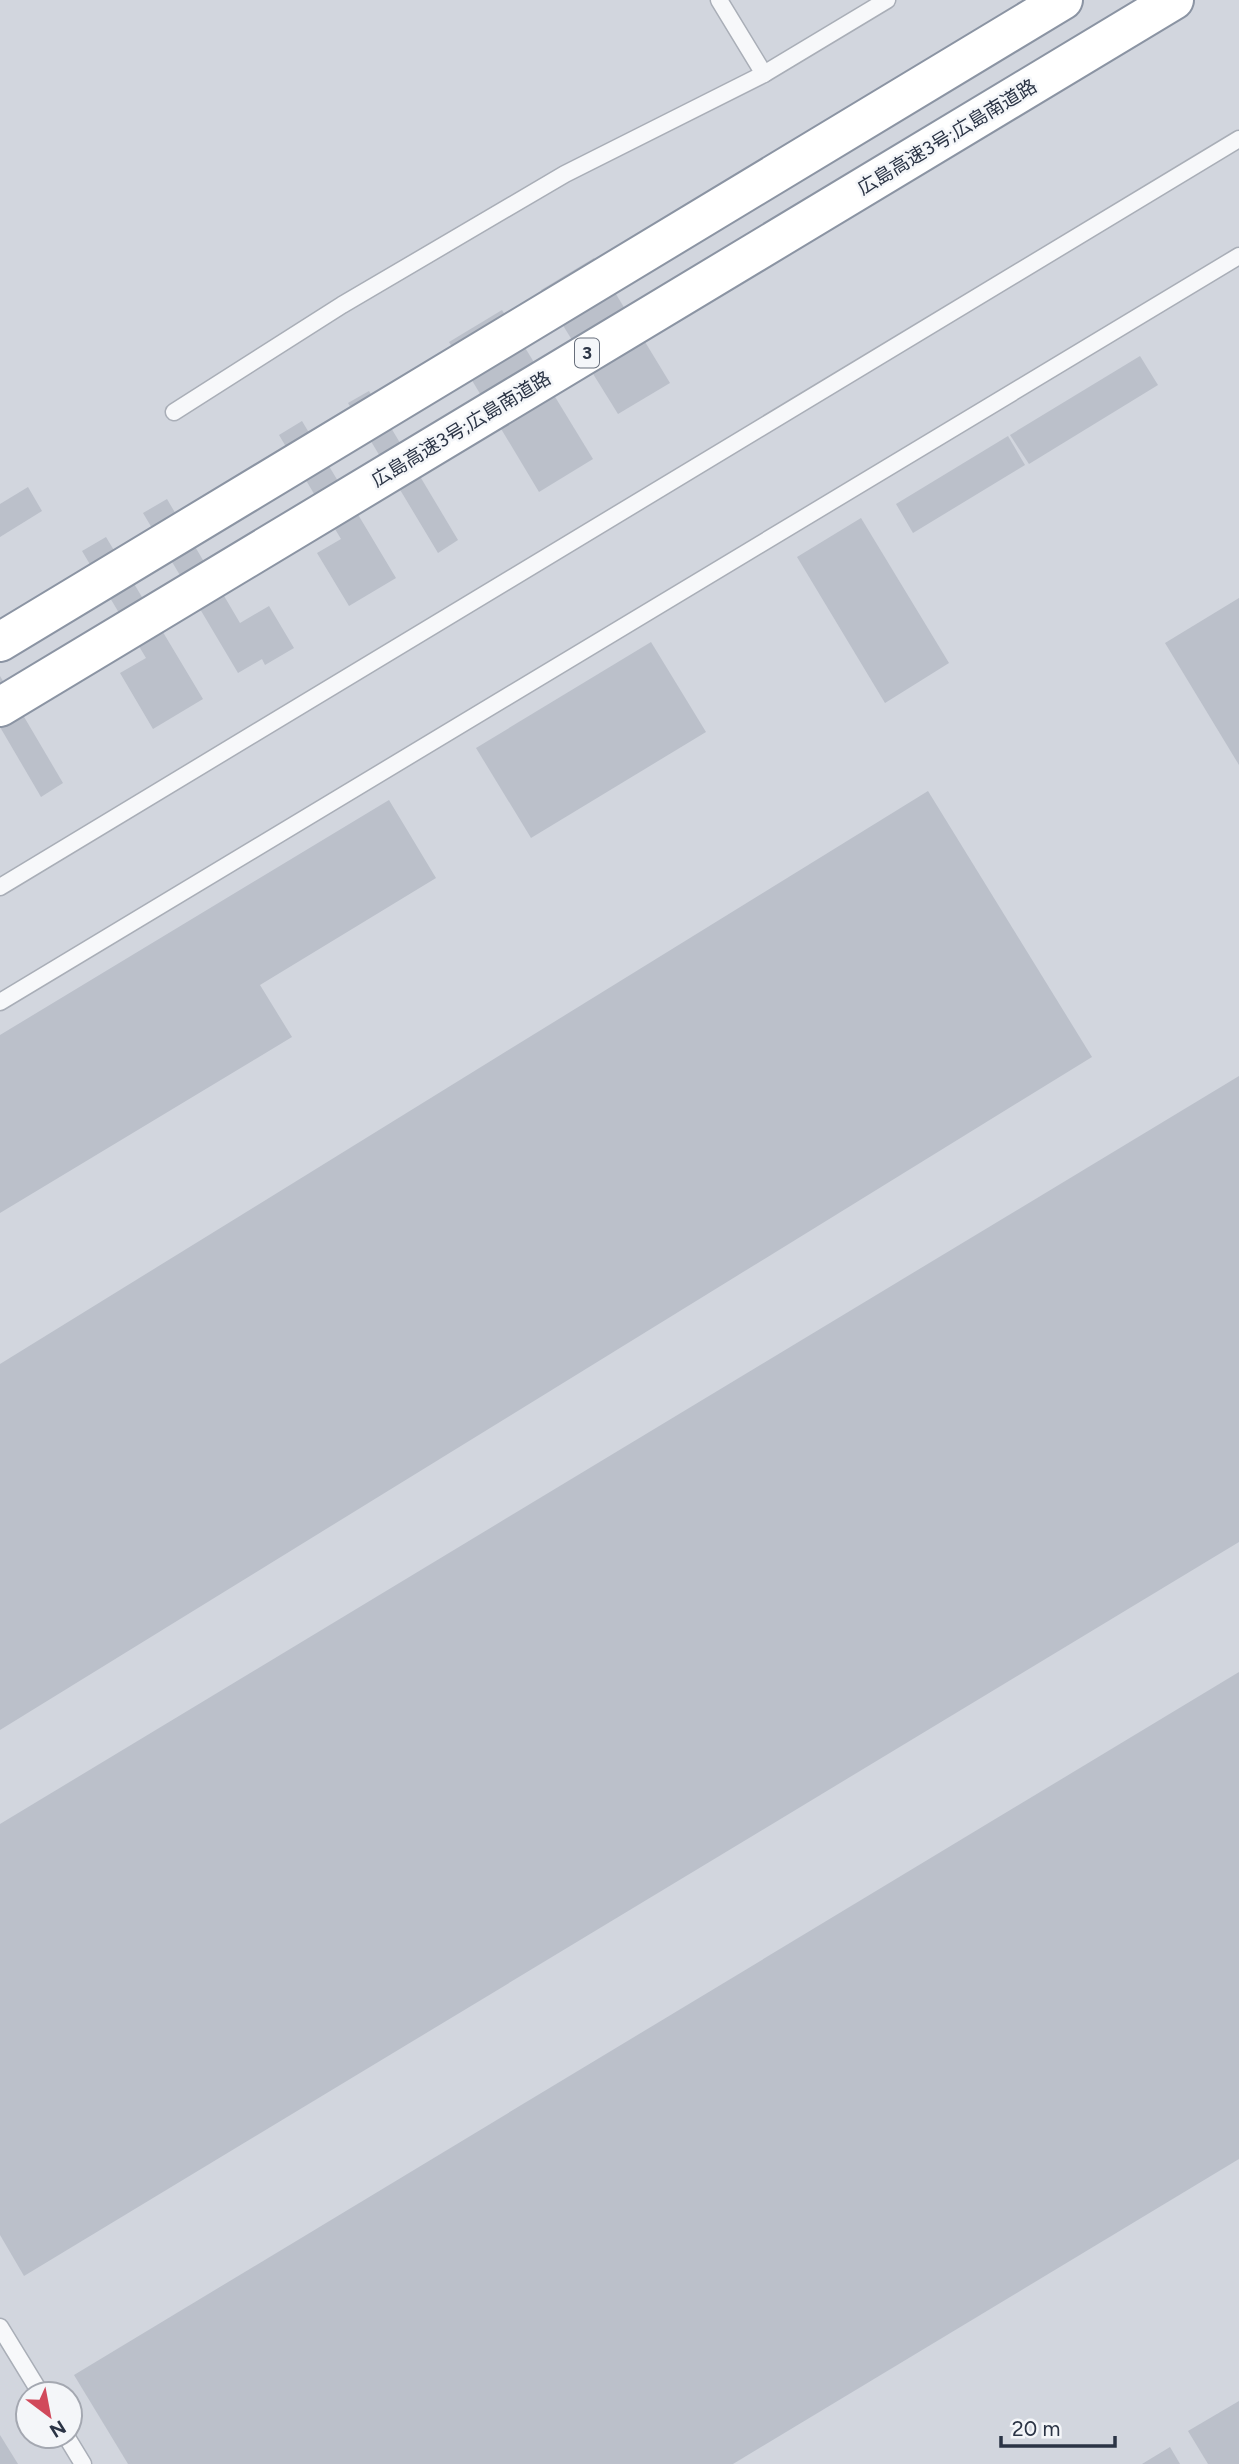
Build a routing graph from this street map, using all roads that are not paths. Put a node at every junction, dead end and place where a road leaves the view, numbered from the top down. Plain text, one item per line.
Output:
1 (719, 0) edge
2 (887, 0) edge
3 (1063, 0) edge
4 (1174, 0) edge
5 (764, 74) junction
6 (1239, 139) edge
7 (1239, 256) edge
8 (174, 412) dead end
9 (0, 642) edge
10 (0, 707) edge
11 (0, 887) edge
12 (0, 1002) edge
13 (0, 2326) edge
14 (33, 2380) edge

1 - 5 lane
2 - 5 lane
3 - 9 highway
4 - 10 highway, 広島高速3号;広島南道路 / 3
5 - 8 lane
6 - 11 lane
7 - 12 lane
13 - 14 lane

